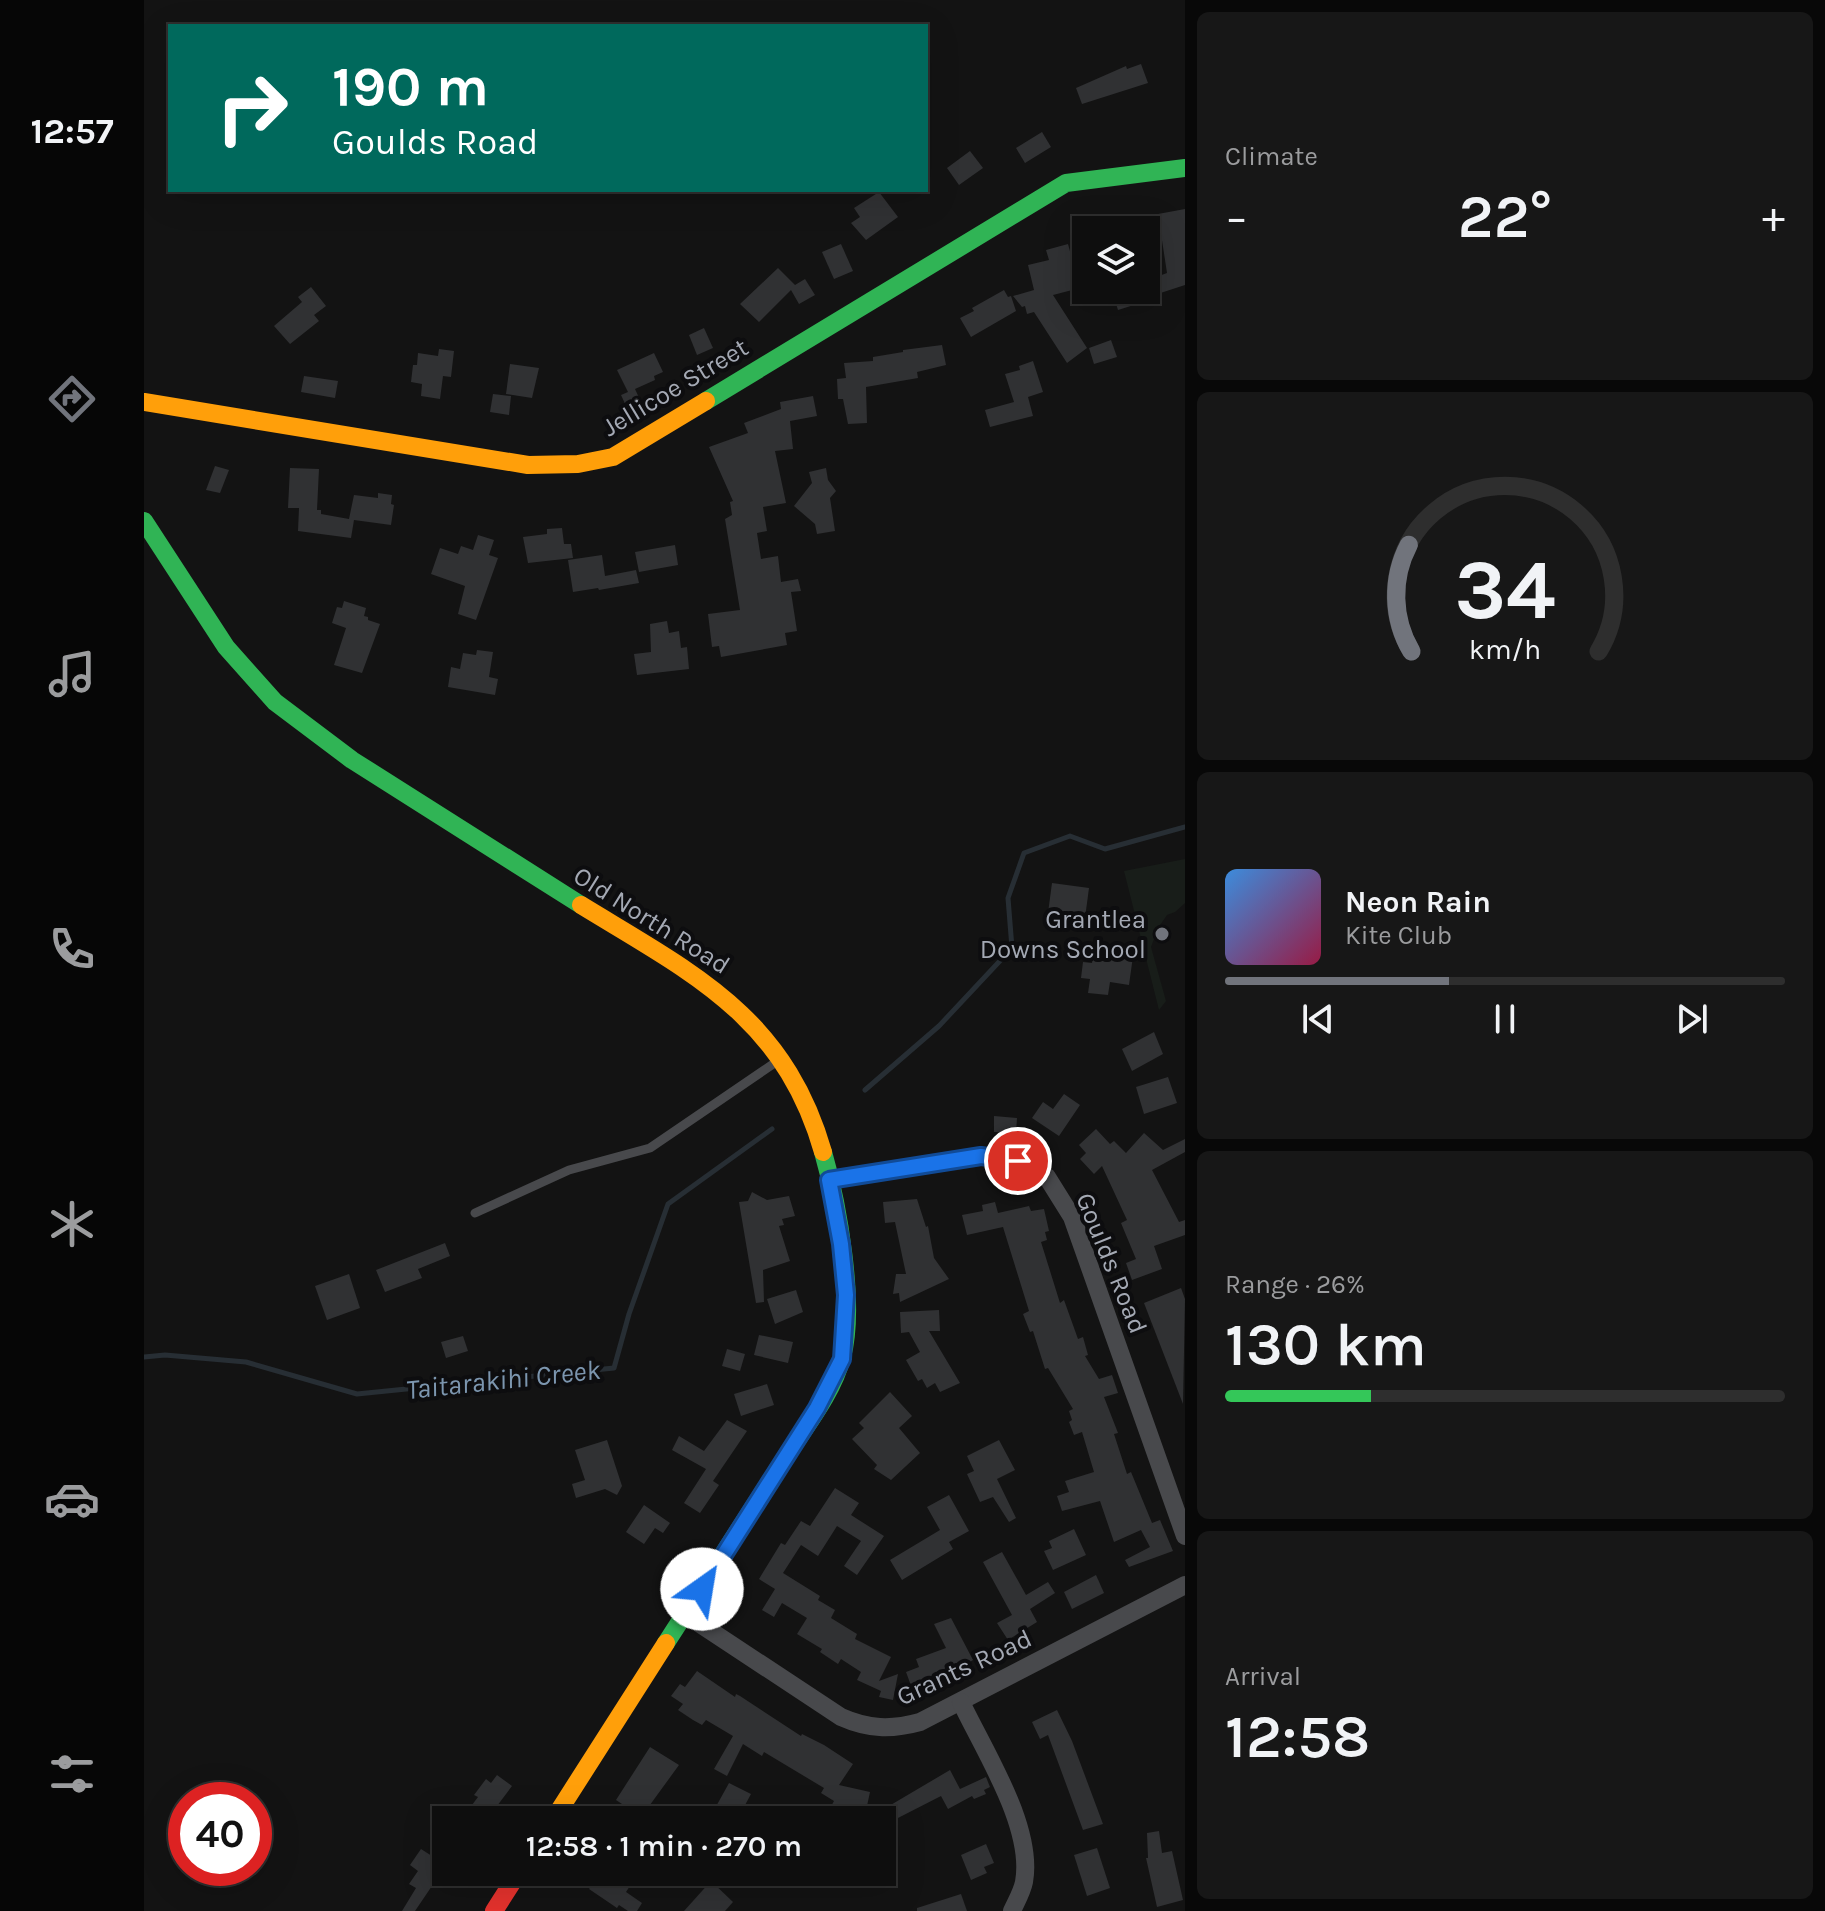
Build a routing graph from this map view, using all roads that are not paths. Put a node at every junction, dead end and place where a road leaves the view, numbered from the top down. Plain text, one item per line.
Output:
1 (1185, 168) edge
2 (145, 403) edge
3 (144, 521) edge
4 (782, 1058) junction
5 (829, 1180) junction
6 (475, 1213) dead end
7 (1185, 1536) edge
8 (1185, 1585) edge
9 (685, 1614) junction
10 (961, 1702) junction
11 (562, 1806) edge
12 (510, 1886) edge
13 (494, 1911) edge
14 (1012, 1911) edge

1 - 2 street, Jellicoe Street
3 - 4 street, Old North Road
4 - 5 street, Old North Road
4 - 6 lane
5 - 7 street, Goulds Road
5 - 9 street, Old North Road
8 - 10 street, Grants Road
9 - 10 street, Grants Road
9 - 11 street, Old North Road
10 - 14 street
12 - 13 street

